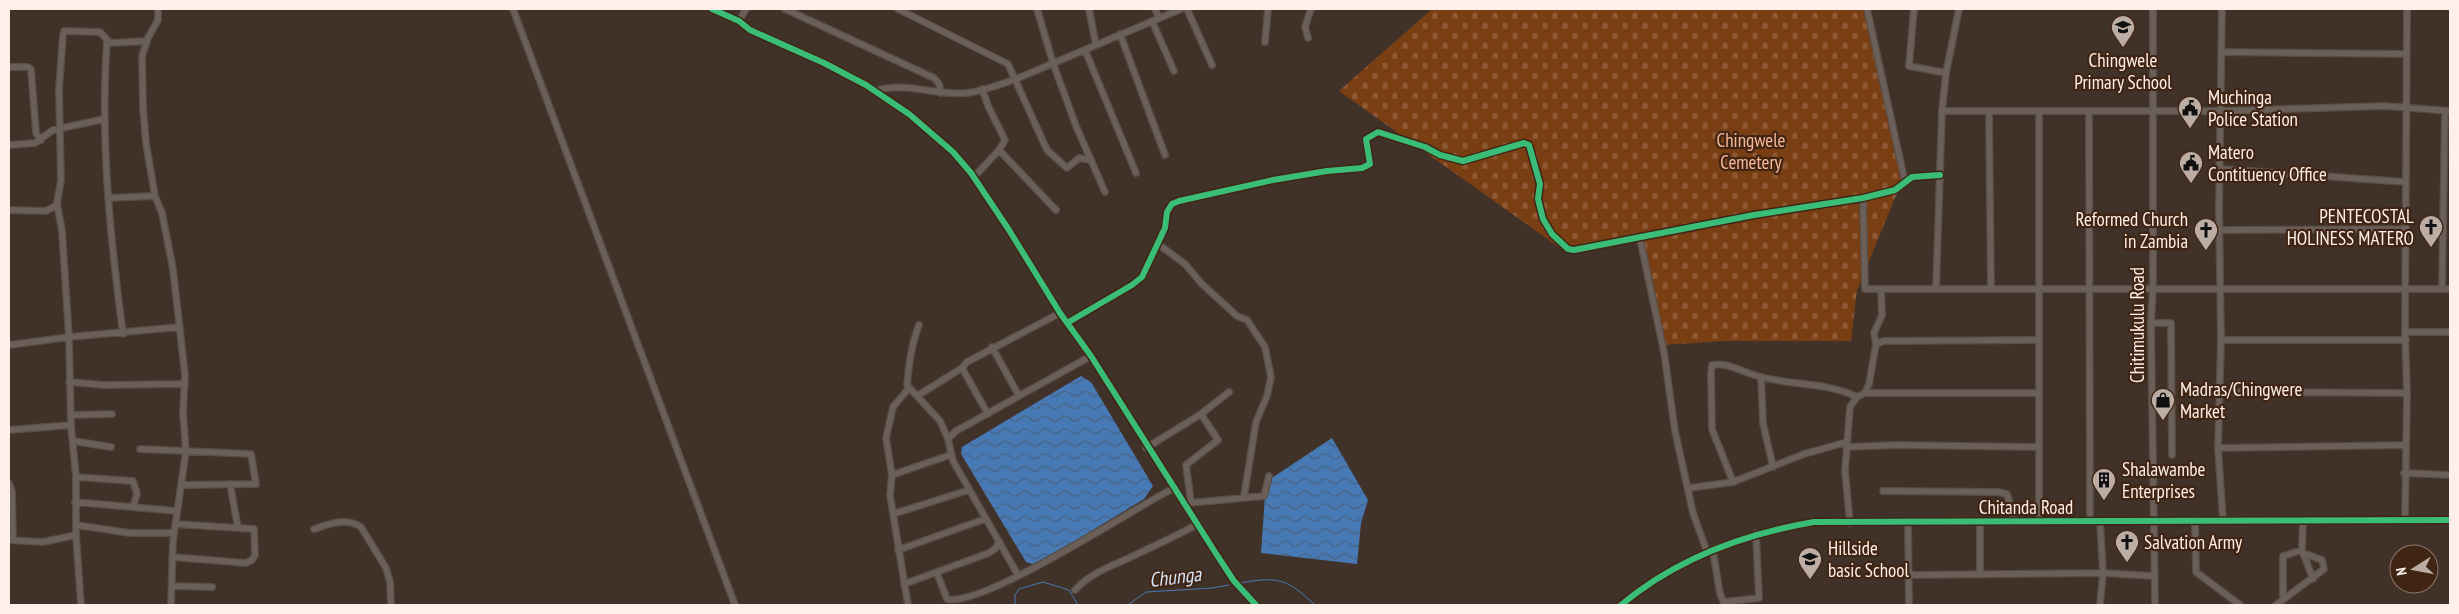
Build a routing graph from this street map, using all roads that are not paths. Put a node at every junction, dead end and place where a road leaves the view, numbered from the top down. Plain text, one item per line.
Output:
1 (158, 9) edge
2 (513, 9) edge
3 (712, 9) edge
4 (746, 9) edge
5 (785, 9) edge
6 (898, 9) edge
7 (1037, 9) edge
8 (1089, 9) edge
9 (1155, 9) edge
10 (1181, 9) edge
11 (1187, 9) edge
12 (1268, 9) edge
13 (1311, 9) edge
14 (1866, 9) edge
15 (1914, 9) edge
16 (1959, 9) edge
17 (2152, 9) edge
18 (2222, 9) edge
19 (2407, 9) edge
20 (1159, 18) junction
21 (1152, 21) junction
22 (739, 22) junction
23 (1120, 34) junction
24 (1308, 38) dead end
25 (106, 41) junction
26 (146, 41) junction
27 (1265, 42) dead end
28 (1096, 45) junction
29 (1085, 50) junction
30 (2222, 52) junction
31 (2407, 54) junction
32 (1053, 63) junction
33 (1212, 65) dead end
34 (9, 67) edge
35 (1174, 71) dead end
36 (1946, 73) junction
37 (1016, 79) junction
38 (982, 89) junction
39 (875, 91) junction
40 (941, 93) junction
41 (2407, 107) junction
42 (1942, 111) junction
43 (2153, 111) junction
44 (2221, 111) junction
45 (2447, 111) edge
46 (1989, 112) junction
47 (2039, 112) junction
48 (2089, 112) junction
49 (104, 119) junction
50 (62, 128) junction
51 (41, 140) junction
52 (9, 145) edge
53 (1000, 150) junction
54 (1165, 155) dead end
55 (1091, 160) junction
56 (2220, 169) junction
57 (1136, 173) dead end
58 (1940, 175) junction
59 (974, 177) junction
60 (1905, 182) junction
61 (2406, 182) junction
62 (1105, 192) dead end
63 (155, 196) junction
64 (108, 198) junction
65 (1863, 198) junction
66 (57, 204) junction
67 (9, 210) edge
68 (1056, 210) dead end
69 (2406, 229) junction
70 (2221, 230) junction
71 (1640, 239) junction
72 (1158, 244) junction
73 (1991, 288) junction
74 (2038, 288) junction
75 (2091, 288) junction
76 (1881, 289) junction
77 (1936, 289) junction
78 (2153, 290) junction
79 (2220, 290) junction
80 (2406, 290) junction
81 (2442, 290) junction
82 (2450, 290) edge
83 (1060, 313) junction
84 (1067, 323) junction
85 (2151, 323) junction
86 (919, 325) dead end
87 (180, 327) junction
88 (2405, 332) junction
89 (2450, 332) edge
90 (123, 334) junction
91 (69, 337) junction
92 (2039, 340) junction
93 (2221, 340) junction
94 (2406, 340) junction
95 (1876, 344) junction
96 (9, 345) edge
97 (992, 347) junction
98 (1091, 356) junction
99 (962, 368) junction
100 (1761, 377) junction
101 (69, 382) junction
102 (185, 384) junction
103 (908, 388) junction
104 (1229, 392) dead end
105 (1865, 392) junction
106 (2039, 392) junction
107 (2220, 392) junction
108 (2408, 393) junction
109 (917, 396) junction
110 (1019, 396) junction
111 (1857, 397) junction
112 (112, 414) dead end
113 (988, 414) junction
114 (1201, 414) junction
115 (71, 415) junction
116 (71, 426) junction
117 (9, 430) edge
118 (948, 439) junction
119 (73, 441) junction
120 (1846, 444) junction
121 (2405, 445) junction
122 (2038, 446) junction
123 (111, 447) dead end
124 (1146, 448) junction
125 (2218, 448) junction
126 (140, 449) dead end
127 (186, 451) junction
128 (950, 455) junction
129 (2172, 455) dead end
130 (1774, 467) junction
131 (2404, 473) junction
132 (892, 474) junction
133 (2450, 474) edge
134 (1269, 476) dead end
135 (76, 477) junction
136 (1733, 482) junction
137 (9, 484) edge
138 (230, 484) junction
139 (183, 485) junction
140 (1174, 488) junction
141 (1689, 488) junction
142 (969, 490) junction
143 (1883, 491) dead end
144 (1244, 496) junction
145 (76, 502) junction
146 (1188, 503) junction
147 (133, 507) junction
148 (177, 510) junction
149 (893, 514) junction
150 (985, 519) junction
151 (2195, 520) junction
152 (2223, 520) junction
153 (2303, 520) junction
154 (2405, 520) junction
155 (2450, 520) edge
156 (2152, 521) junction
157 (1908, 522) junction
158 (1980, 522) junction
159 (2015, 522) junction
160 (2040, 522) junction
161 (2090, 522) junction
162 (2100, 522) junction
163 (1850, 523) junction
164 (175, 524) junction
165 (1198, 524) junction
166 (76, 525) junction
167 (238, 528) junction
168 (314, 529) dead end
169 (173, 533) junction
170 (1756, 534) junction
171 (76, 535) junction
172 (11, 540) edge
173 (999, 541) junction
174 (898, 550) junction
175 (1710, 550) junction
176 (2303, 552) junction
177 (172, 557) junction
178 (937, 573) junction
179 (2102, 573) junction
180 (1018, 575) junction
181 (1909, 575) junction
182 (1980, 575) junction
183 (2153, 576) junction
184 (2313, 579) junction
185 (904, 584) junction
186 (173, 586) junction
187 (212, 587) dead end
188 (1075, 590) dead end
189 (2283, 600) junction
190 (1724, 604) edge
191 (81, 605) edge
192 (172, 605) edge
193 (391, 605) edge
194 (735, 605) edge
195 (908, 605) edge
196 (1256, 605) edge
197 (1621, 605) edge
198 (1909, 605) edge
199 (2100, 605) edge
200 (2155, 605) edge
201 (2240, 605) edge
202 (2276, 605) edge

1 - 26 street
2 - 194 street
3 - 22 street
4 - 22 street
5 - 40 street
6 - 37 street
7 - 32 street
8 - 28 street
9 - 20 street
10 - 20 street
11 - 33 street
12 - 27 street
13 - 24 street
14 - 60 street
15 - 36 street
16 - 36 street
17 - 43 street, Chitimukulu Road
18 - 30 street
19 - 31 street
20 - 21 street
21 - 23 street
21 - 35 street
22 - 39 street
23 - 28 street
23 - 54 street
25 - 26 street
25 - 49 street
25 - 50 street
26 - 63 street
28 - 29 street
29 - 32 street
29 - 57 street
30 - 31 street
30 - 44 street
31 - 41 street
32 - 37 street
32 - 55 street
34 - 51 street
36 - 42 street
37 - 38 street
37 - 55 street
38 - 40 street
38 - 53 street
39 - 40 street
39 - 59 street
41 - 44 street
41 - 45 street
41 - 61 street
42 - 46 street
42 - 58 street
43 - 44 street
43 - 48 street
43 - 78 street, Chitimukulu Road
44 - 56 street
45 - 81 street
46 - 47 street
46 - 73 street
47 - 48 street
47 - 74 street
48 - 75 street
49 - 50 street
49 - 64 street
50 - 51 street
50 - 66 street
51 - 52 street
53 - 59 street
53 - 68 street
55 - 62 street
56 - 61 street
56 - 70 street
58 - 60 street
58 - 77 street
59 - 83 street
60 - 65 street
61 - 69 street
63 - 64 street
63 - 87 street
64 - 90 street
65 - 71 street
65 - 76 street
66 - 67 street
66 - 91 street
69 - 70 street
69 - 80 street
70 - 79 street
71 - 72 street
71 - 141 street
72 - 84 street
72 - 144 street
73 - 74 street
73 - 77 street
74 - 75 street
74 - 92 street
75 - 78 street
75 - 161 street
76 - 77 street
76 - 95 street
78 - 79 street
78 - 85 street, Chitimukulu Road
79 - 80 street
79 - 93 street
80 - 81 street
80 - 88 street
81 - 82 street
83 - 84 street
83 - 97 street
84 - 98 street
85 - 129 street
85 - 156 street, Chitimukulu Road
86 - 103 street
87 - 90 street
87 - 102 street
88 - 89 street
88 - 94 street
90 - 91 street
91 - 96 street
91 - 101 street
92 - 95 street
92 - 106 street
93 - 94 street
93 - 107 street
94 - 108 street
95 - 105 street
97 - 99 street
97 - 110 street
98 - 110 street
98 - 124 street
99 - 109 street
99 - 113 street
100 - 111 street
100 - 130 street
100 - 136 street
101 - 102 street
101 - 115 street
102 - 127 street
103 - 109 street
103 - 132 street
104 - 114 street
105 - 106 street
105 - 111 street
106 - 122 street
107 - 108 street
107 - 125 street
108 - 121 street
109 - 118 street
110 - 113 street
111 - 120 street
112 - 115 street
113 - 118 street
114 - 124 street
114 - 146 street
115 - 116 street
116 - 117 street
116 - 119 street
118 - 128 street
119 - 123 street
119 - 135 street
120 - 122 street
120 - 130 street
120 - 163 street
121 - 125 street
121 - 131 street
122 - 160 street
124 - 140 street
125 - 152 street
126 - 127 street
127 - 138 street
127 - 139 street
128 - 132 street
128 - 142 street
130 - 136 street
131 - 133 street
131 - 154 street
132 - 149 street
134 - 144 street
135 - 145 street
135 - 147 street
136 - 141 street
137 - 172 street
138 - 139 street
138 - 167 street
139 - 148 street
140 - 146 street
140 - 180 street
141 - 175 street
142 - 149 street
142 - 150 street
143 - 159 street
144 - 146 street
145 - 147 street
145 - 166 street
146 - 165 street
147 - 148 street
148 - 164 street
149 - 174 street
150 - 173 street
150 - 174 street
151 - 152 street, Chitanda Road
151 - 156 street, Chitanda Road
151 - 201 street
152 - 153 street, Chitanda Road
153 - 154 street, Chitanda Road
153 - 176 street
154 - 155 street, Chitanda Road
156 - 162 street, Chitanda Road
156 - 183 street, Chitimukulu Road
157 - 158 street, Chitanda Road
157 - 163 street, Chitanda Road
157 - 181 street
158 - 159 street, Chitanda Road
158 - 182 street
159 - 160 street, Chitanda Road
160 - 161 street, Chitanda Road
161 - 162 street, Chitanda Road
162 - 179 street
163 - 170 street, Chitanda Road
164 - 167 street
164 - 169 street
165 - 188 street
165 - 196 street
166 - 169 street
166 - 171 street
167 - 177 street
168 - 193 street
169 - 177 street
170 - 175 street, Chitanda Road
170 - 190 street
171 - 172 street
171 - 191 street
173 - 178 street
173 - 180 street
174 - 185 street
175 - 190 street
175 - 197 street, Chitanda Road
176 - 184 street
176 - 184 street
176 - 189 street
177 - 186 street
178 - 180 street
178 - 185 street
179 - 182 street
179 - 183 street
179 - 199 street
181 - 182 street
181 - 198 street
183 - 200 street, Chitimukulu Road
184 - 189 street
185 - 195 street
186 - 187 street
186 - 192 street
189 - 202 street

